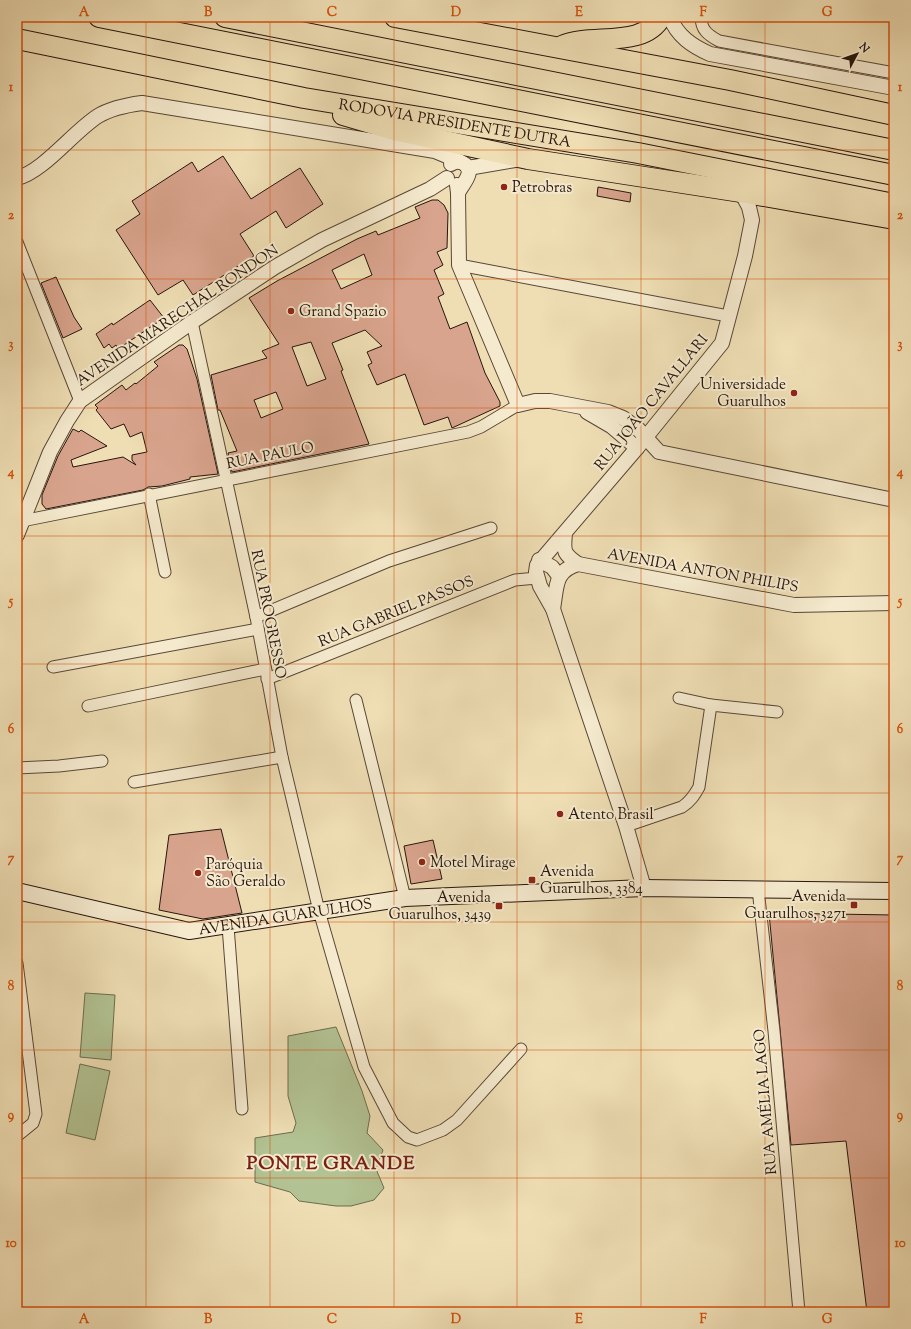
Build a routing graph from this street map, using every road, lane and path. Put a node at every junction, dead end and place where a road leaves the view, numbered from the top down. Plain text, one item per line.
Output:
1 (99, 17) edge
2 (225, 17) edge
3 (395, 17) edge
4 (661, 17) edge
5 (670, 17) edge
6 (701, 17) edge
7 (17, 39) edge
8 (557, 49) junction
9 (894, 73) edge
10 (894, 88) edge
11 (304, 98) junction
12 (894, 115) edge
13 (894, 150) edge
14 (528, 159) junction
15 (894, 175) edge
16 (457, 176) junction
17 (17, 178) edge
18 (741, 192) junction
19 (894, 204) edge
20 (894, 219) edge
21 (18, 246) edge
22 (459, 265) junction
23 (728, 316) junction
24 (192, 322) junction
25 (80, 401) junction
26 (518, 405) junction
27 (641, 442) junction
28 (226, 479) junction
29 (149, 494) junction
30 (894, 500) edge
31 (22, 521) junction
32 (491, 528) dead end
33 (565, 534) junction
34 (17, 535) edge
35 (539, 560) junction
36 (578, 564) junction
37 (165, 572) dead end
38 (559, 576) junction
39 (538, 578) junction
40 (894, 603) edge
41 (553, 608) junction
42 (256, 617) junction
43 (258, 629) junction
44 (53, 667) dead end
45 (266, 674) junction
46 (679, 698) dead end
47 (356, 700) dead end
48 (711, 705) junction
49 (88, 706) dead end
50 (777, 712) dead end
51 (282, 757) junction
52 (102, 761) dead end
53 (17, 768) edge
54 (134, 782) dead end
55 (626, 826) junction
56 (644, 888) junction
57 (758, 889) junction
58 (17, 891) edge
59 (894, 891) edge
60 (405, 898) junction
61 (318, 911) junction
62 (228, 926) junction
63 (17, 964) edge
64 (521, 1048) dead end
65 (242, 1109) dead end
66 (17, 1136) edge
67 (799, 1312) edge

1 - 15 highway, RODOVIA PRESIDENTE DUTRA
2 - 13 highway
3 - 8 highway
4 - 8 highway
5 - 10 street
6 - 9 street
7 - 11 highway, RODOVIA PRESIDENTE DUTRA
8 - 12 highway
11 - 14 highway
11 - 19 highway, RODOVIA PRESIDENTE DUTRA
14 - 16 street
14 - 18 highway
16 - 17 street
16 - 22 street
16 - 24 street, AVENIDA MARECHAL RONDON
18 - 20 highway
18 - 23 street, RUA JOÃO CAVALLARI
21 - 25 street
22 - 23 street
22 - 26 street
23 - 27 street, RUA JOÃO CAVALLARI
24 - 25 street, AVENIDA MARECHAL RONDON
24 - 28 street, RUA PROGRESSO
25 - 31 street, AVENIDA MARECHAL RONDON
26 - 27 street
26 - 28 street, RUA PAULO
27 - 30 street
27 - 33 street, RUA JOÃO CAVALLARI
28 - 29 street, RUA PAULO
28 - 42 street, RUA PROGRESSO
29 - 31 street, RUA PAULO
29 - 37 street
31 - 34 street, AVENIDA MARECHAL RONDON
32 - 42 street
33 - 35 street, RUA JOÃO CAVALLARI
33 - 36 street
35 - 38 street
35 - 39 street
36 - 38 street
36 - 40 street, AVENIDA ANTON PHILIPS
38 - 41 street
39 - 41 street
39 - 45 street, RUA GABRIEL PASSOS
41 - 55 street
42 - 43 street, RUA PROGRESSO
43 - 44 street
43 - 45 street, RUA PROGRESSO
45 - 49 street, RUA GABRIEL PASSOS
45 - 51 street, RUA PROGRESSO
46 - 48 street
47 - 60 street
48 - 50 street
48 - 55 street
51 - 54 street
51 - 61 street, RUA PROGRESSO
52 - 53 street
55 - 56 street
56 - 57 main road, AVENIDA GUARULHOS
56 - 60 main road, AVENIDA GUARULHOS
57 - 59 main road, AVENIDA GUARULHOS
57 - 67 street, RUA AMÉLIA LAGO
58 - 62 main road, AVENIDA GUARULHOS
60 - 61 main road, AVENIDA GUARULHOS
61 - 62 main road, AVENIDA GUARULHOS
61 - 64 street, RUA PROGRESSO
62 - 65 street
63 - 66 street

